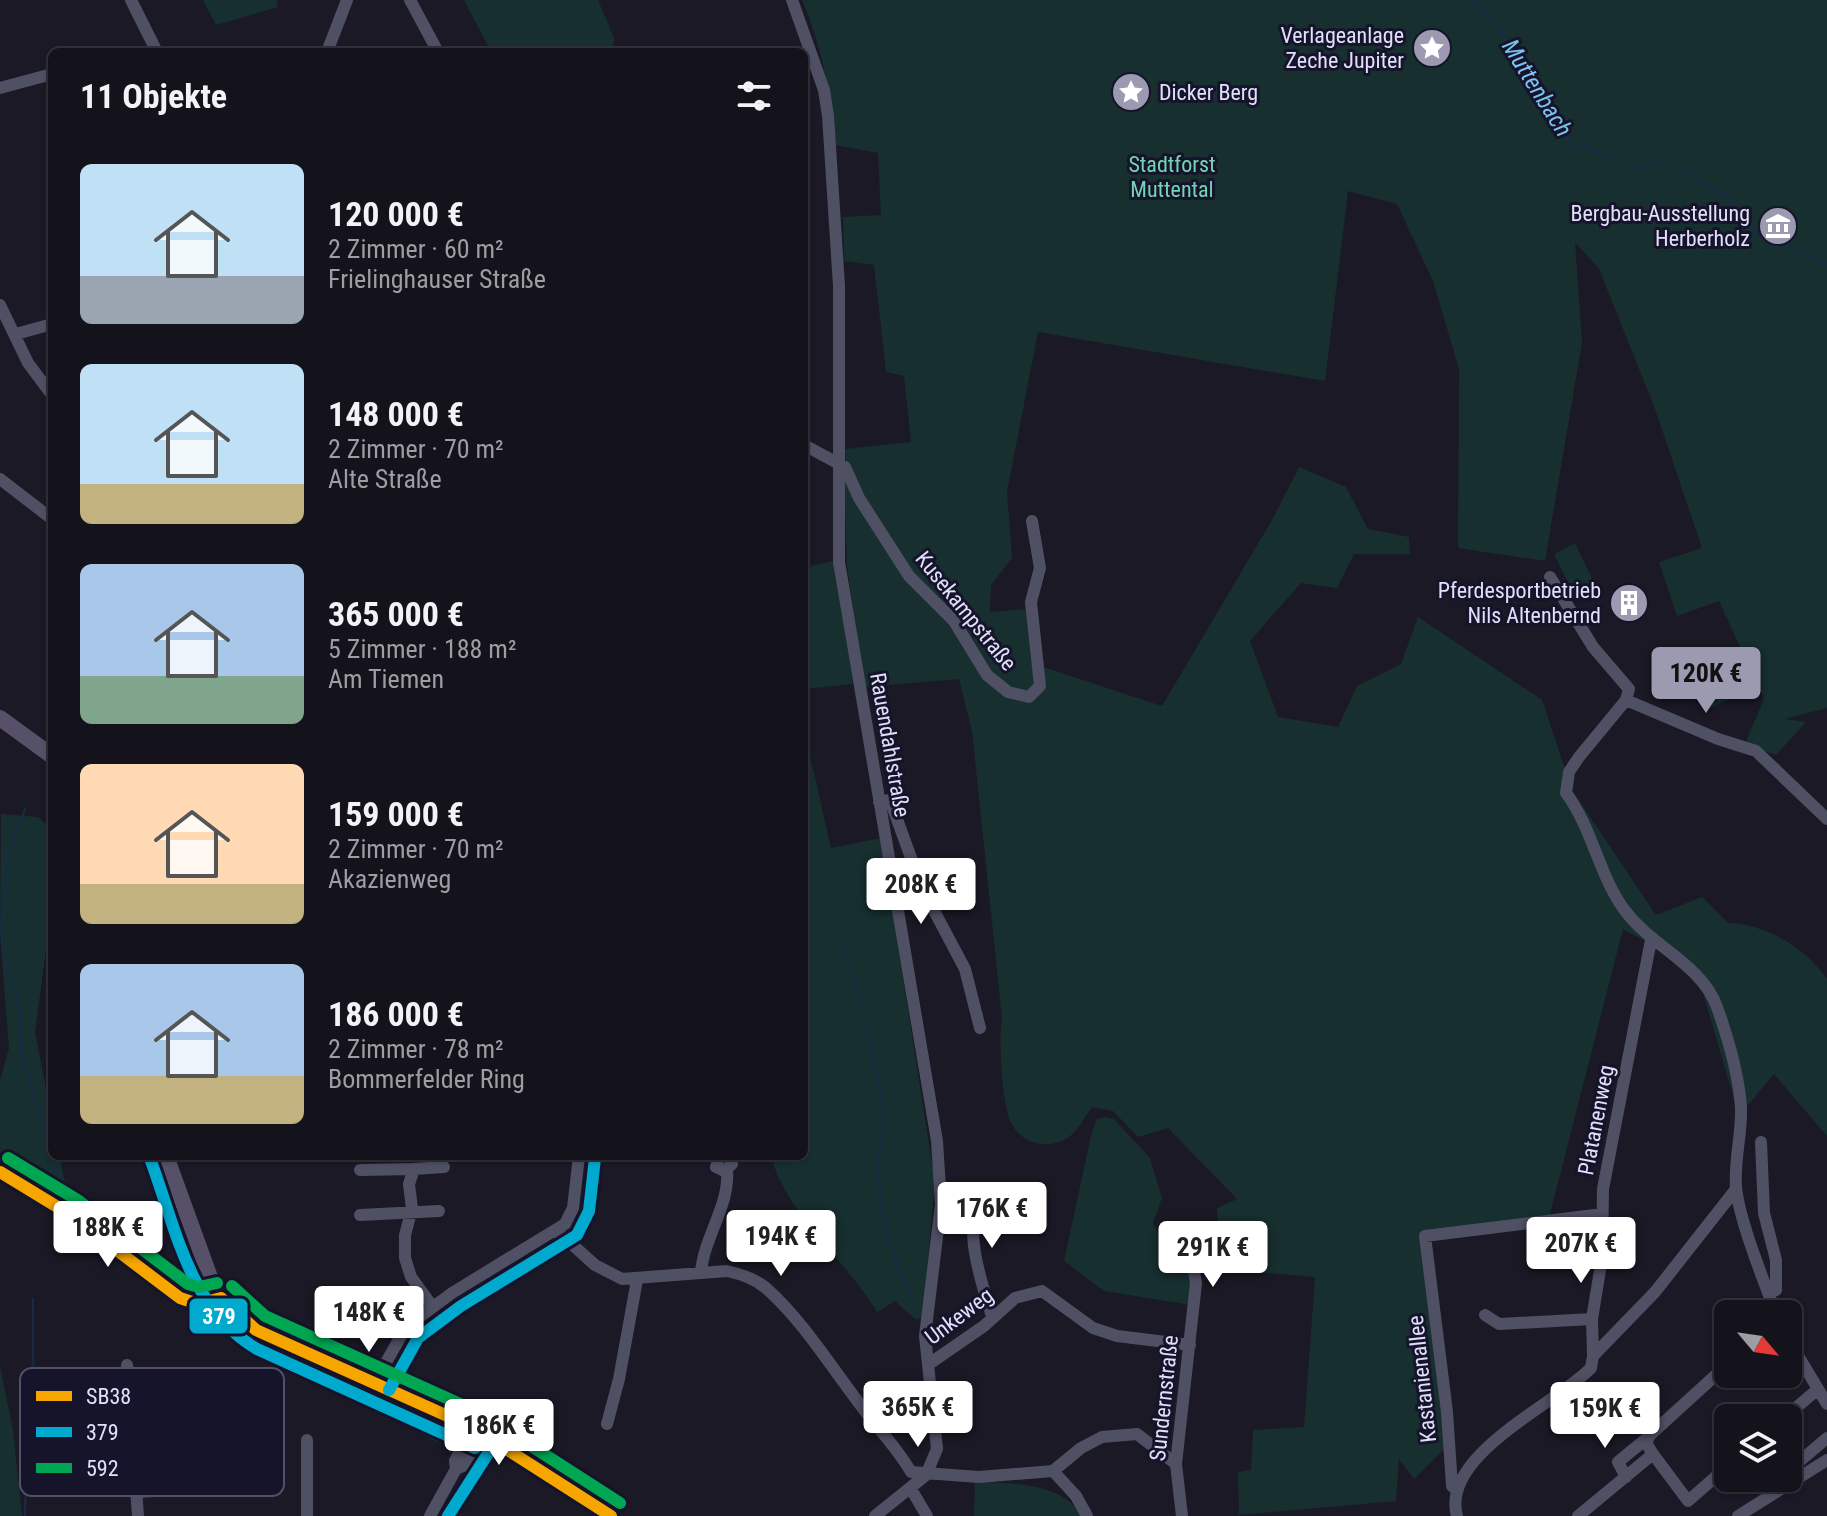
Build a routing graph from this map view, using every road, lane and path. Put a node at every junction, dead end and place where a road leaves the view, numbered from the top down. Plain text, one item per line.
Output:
1 (131, 0) edge
2 (347, 0) edge
3 (410, 0) edge
4 (792, 0) edge
5 (155, 48) edge
6 (329, 48) edge
7 (436, 48) edge
8 (48, 75) edge
9 (0, 88) edge
10 (0, 305) edge
11 (48, 325) edge
12 (16, 334) junction
13 (48, 390) edge
14 (808, 447) edge
15 (838, 462) junction
16 (0, 479) edge
17 (48, 516) edge
18 (1032, 521) dead end
19 (1550, 577) dead end
20 (1626, 700) junction
21 (0, 718) edge
22 (48, 753) edge
23 (879, 802) junction
24 (1827, 819) edge
25 (1651, 940) junction
26 (980, 1028) dead end
27 (1761, 1142) dead end
28 (167, 1160) edge
29 (579, 1160) edge
30 (718, 1160) edge
31 (730, 1160) edge
32 (444, 1167) dead end
33 (407, 1169) junction
34 (360, 1170) dead end
35 (727, 1170) junction
36 (0, 1172) edge
37 (1736, 1189) junction
38 (1025, 1202) dead end
39 (439, 1211) dead end
40 (412, 1213) junction
41 (1602, 1214) junction
42 (360, 1215) dead end
43 (557, 1231) junction
44 (1188, 1236) dead end
45 (701, 1272) junction
46 (637, 1280) junction
47 (1769, 1293) junction
48 (221, 1298) junction
49 (1771, 1300) edge
50 (432, 1306) junction
51 (1485, 1315) dead end
52 (992, 1316) junction
53 (1592, 1319) junction
54 (1190, 1345) junction
55 (1593, 1356) junction
56 (1802, 1362) edge
57 (929, 1364) junction
58 (127, 1365) dead end
59 (127, 1368) edge
60 (1714, 1377) edge
61 (375, 1382) junction
62 (1818, 1389) junction
63 (1800, 1404) edge
64 (1827, 1404) edge
65 (607, 1424) dead end
66 (477, 1430) junction
67 (1827, 1438) edge
68 (1646, 1439) junction
69 (307, 1440) dead end
70 (1653, 1454) junction
71 (1802, 1459) edge
72 (1827, 1460) edge
73 (1176, 1464) junction
74 (1053, 1471) junction
75 (1802, 1472) edge
76 (926, 1475) junction
77 (1626, 1477) junction
78 (1714, 1478) edge
79 (911, 1489) junction
80 (1457, 1490) junction
81 (1769, 1492) edge
82 (137, 1496) edge
83 (138, 1516) edge
84 (307, 1516) edge
85 (430, 1516) edge
86 (611, 1516) edge
87 (875, 1516) edge
88 (927, 1516) edge
89 (1087, 1516) edge
90 (1182, 1516) edge
91 (1457, 1516) edge
92 (1578, 1516) edge
93 (1738, 1516) edge

1 - 5 street
2 - 6 street
3 - 7 street
4 - 15 street, Rauendahlstraße
8 - 9 street
10 - 12 street
11 - 12 street
12 - 13 street
14 - 15 street
15 - 18 street, Kusekampstraße
15 - 23 street, Rauendahlstraße
16 - 17 street
19 - 20 street
20 - 24 street
20 - 25 street
21 - 22 main road
23 - 26 street
23 - 57 street, Rauendahlstraße
25 - 37 street
25 - 41 street, Platanenweg
27 - 47 street
28 - 48 main road
29 - 43 street
30 - 35 street
31 - 35 street
32 - 33 street
33 - 34 street
33 - 40 street
35 - 45 street
36 - 48 main road
37 - 47 street
37 - 55 street
38 - 52 street
39 - 40 street
40 - 42 street
40 - 50 street
41 - 53 street, Platanenweg
41 - 80 street, Kastanienallee
43 - 46 street
43 - 50 street
44 - 54 street, Sundernstraße
45 - 46 street
45 - 76 street
46 - 65 street
47 - 49 street
48 - 61 main road
50 - 61 street
51 - 53 street
52 - 54 street, Unkeweg
52 - 57 street, Unkeweg
53 - 55 street, Platanenweg
54 - 73 street, Sundernstraße
55 - 80 street
56 - 62 street
57 - 76 street, Rauendahlstraße
58 - 59 street
60 - 68 street
61 - 66 main road
62 - 63 street
62 - 64 street
66 - 85 street
66 - 86 main road
67 - 71 street
68 - 70 street
68 - 77 street
69 - 84 street
70 - 77 street
70 - 78 street
72 - 75 street
73 - 74 street
73 - 90 street, Sundernstraße
74 - 76 street
74 - 89 street
76 - 79 street, Rauendahlstraße
77 - 92 street
79 - 87 street, Rauendahlstraße
79 - 88 street
80 - 91 street, Kastanienallee
81 - 93 street
82 - 83 street

